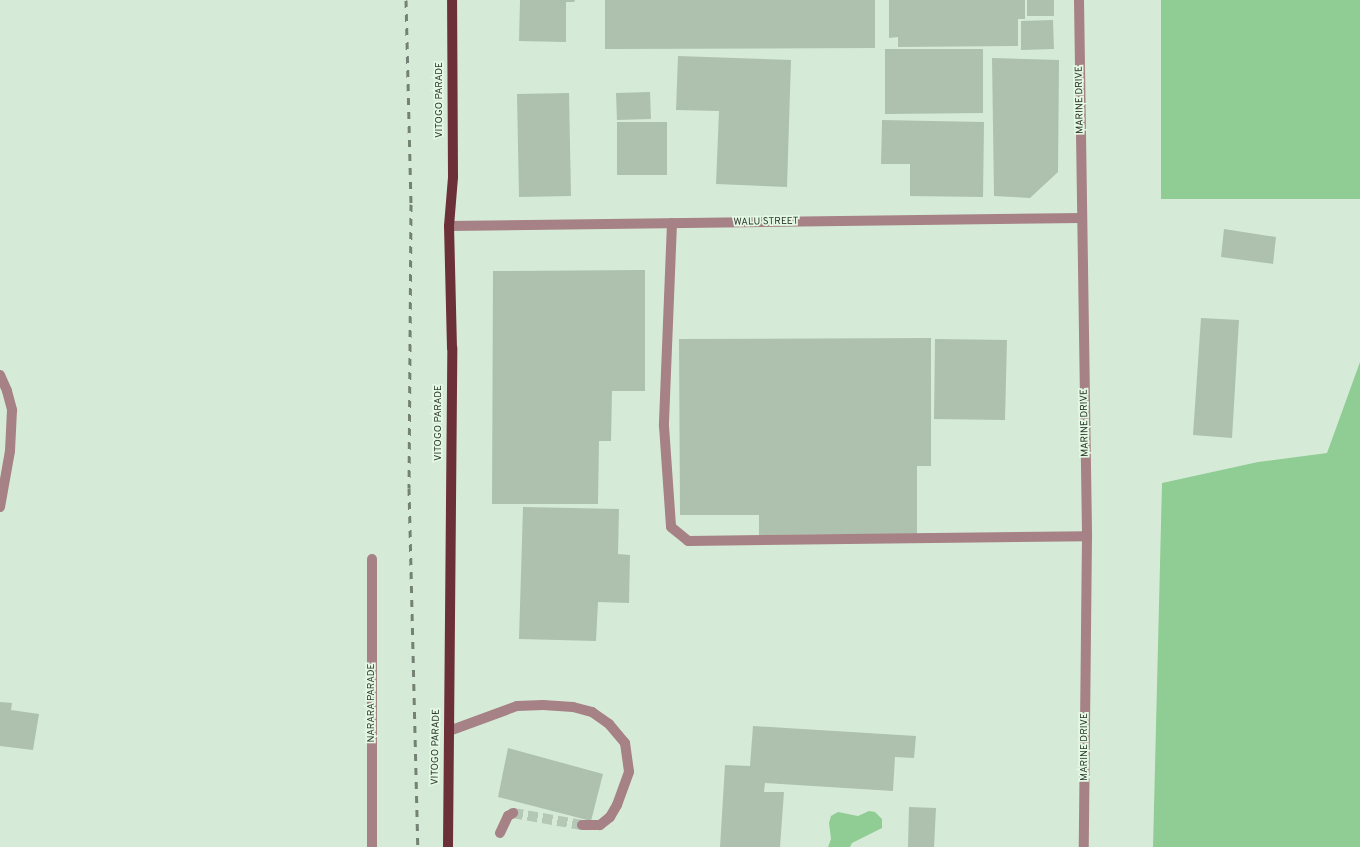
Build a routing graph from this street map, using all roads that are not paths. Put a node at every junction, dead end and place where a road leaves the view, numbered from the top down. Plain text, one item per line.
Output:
1 (452, 0) edge
2 (1079, 0) edge
3 (1082, 218) junction
4 (672, 223) junction
5 (449, 226) junction
6 (0, 375) edge
7 (0, 507) edge
8 (1087, 536) junction
9 (372, 559) dead end
10 (449, 731) junction
11 (513, 813) dead end
12 (582, 825) tunnel mouth
13 (500, 833) dead end
14 (372, 847) edge
15 (448, 847) edge
16 (1084, 847) edge

1 - 5 main road, VITOGO PARADE
2 - 3 street, MARINE DRIVE
3 - 4 street, WALU STREET
3 - 8 street, MARINE DRIVE
4 - 5 street, WALU STREET
4 - 8 street
5 - 10 main road, VITOGO PARADE
6 - 7 street
8 - 16 street, MARINE DRIVE
9 - 14 street, NARARA PARADE
10 - 12 street
10 - 15 main road, VITOGO PARADE
11 - 13 street

